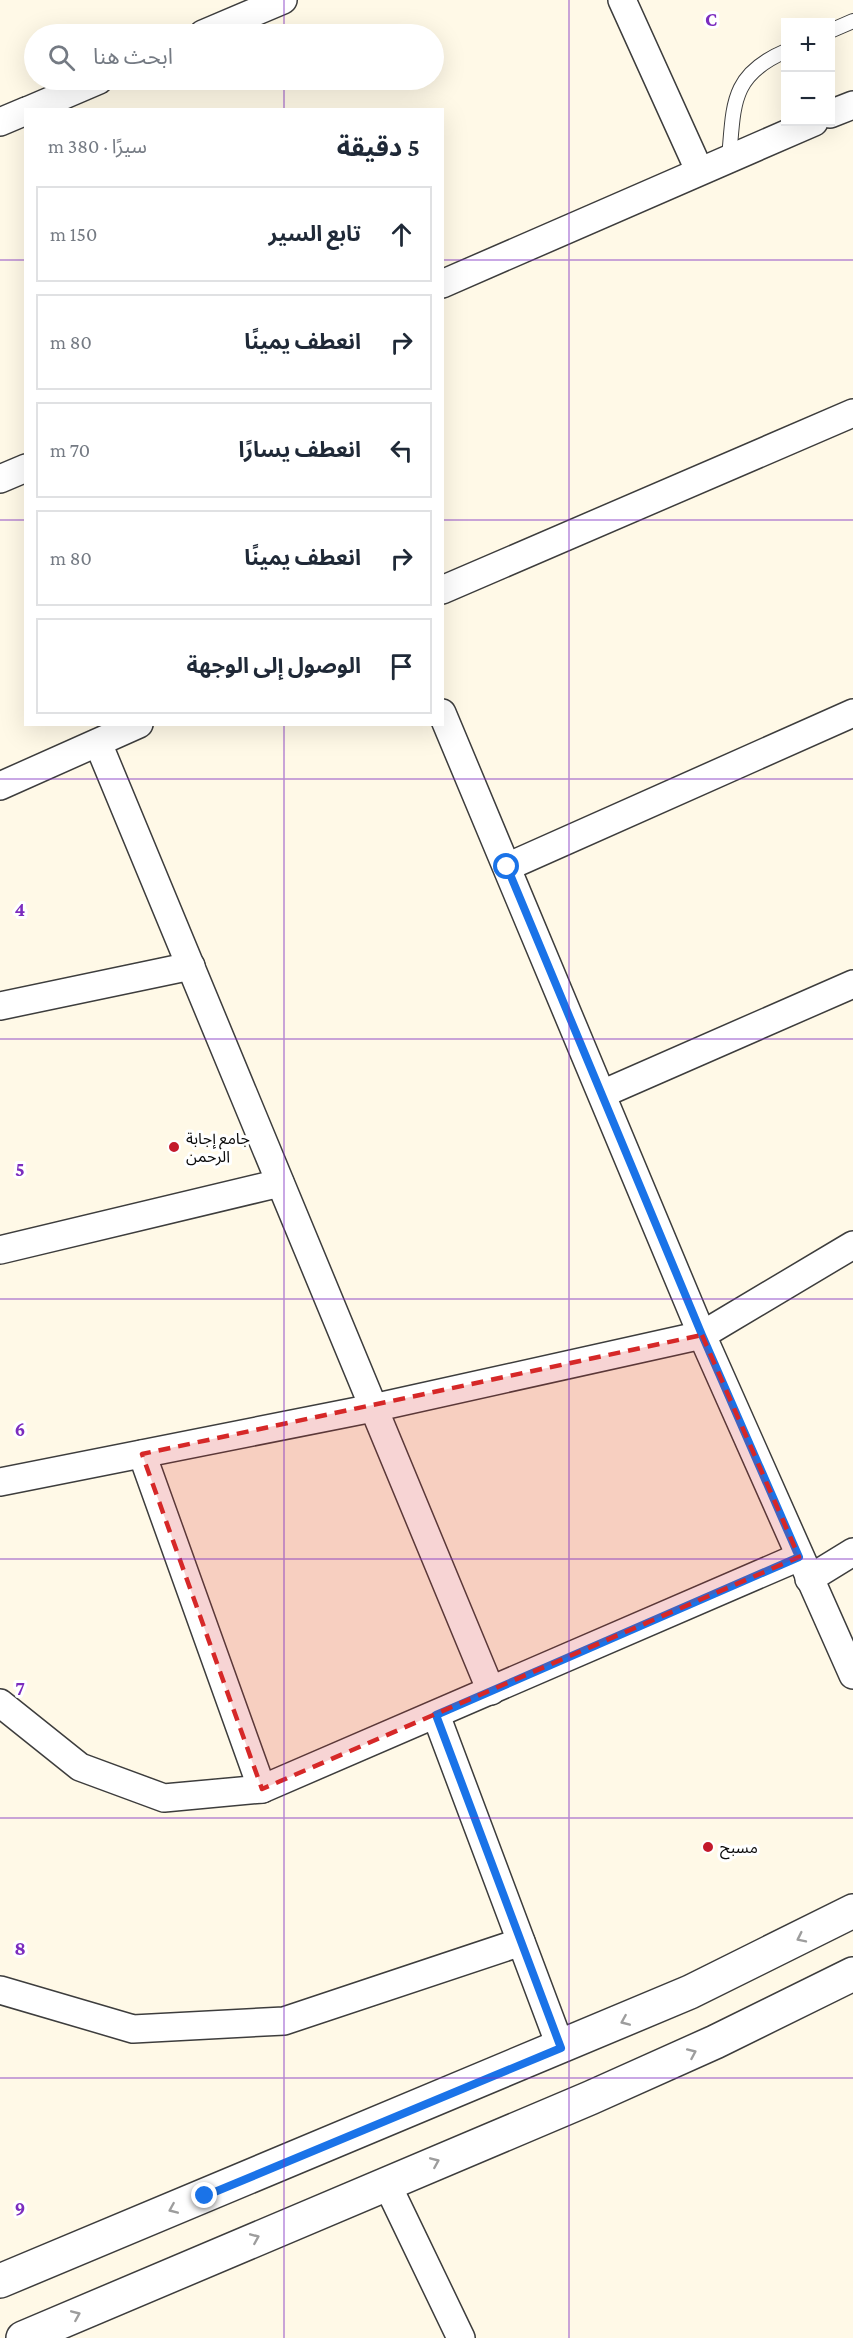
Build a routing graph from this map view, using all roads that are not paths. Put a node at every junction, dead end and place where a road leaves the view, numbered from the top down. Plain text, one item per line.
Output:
1 (283, 0) edge
2 (622, 0) edge
3 (853, 21) edge
4 (227, 24) edge
5 (835, 29) edge
6 (781, 54) edge
7 (75, 90) edge
8 (853, 105) edge
9 (32, 108) edge
10 (24, 111) edge
11 (835, 112) edge
12 (0, 122) edge
13 (805, 126) edge
14 (729, 158) junction
15 (699, 170) junction
16 (444, 283) edge
17 (853, 413) edge
18 (24, 469) edge
19 (0, 479) edge
20 (444, 589) edge
21 (853, 713) edge
22 (444, 718) edge
23 (134, 726) edge
24 (98, 743) junction
25 (0, 786) edge
26 (507, 867) junction
27 (191, 966) junction
28 (853, 984) edge
29 (0, 1006) edge
30 (602, 1094) junction
31 (280, 1183) junction
32 (853, 1245) edge
33 (0, 1250) edge
34 (702, 1335) junction
35 (374, 1408) junction
36 (142, 1454) junction
37 (0, 1482) edge
38 (853, 1552) edge
39 (804, 1568) junction
40 (853, 1675) edge
41 (491, 1691) junction
42 (0, 1703) edge
43 (436, 1715) junction
44 (262, 1789) junction
45 (853, 1911) edge
46 (521, 1942) junction
47 (853, 1974) edge
48 (0, 1990) edge
49 (561, 2048) junction
50 (386, 2182) junction
51 (0, 2281) edge
52 (22, 2338) edge
53 (461, 2338) edge

1 - 4 street
2 - 15 street
3 - 5 lane
6 - 14 lane
7 - 9 street
8 - 11 street
10 - 12 street
13 - 14 street
14 - 15 street
15 - 16 street
17 - 20 street
18 - 19 street
21 - 26 street
22 - 26 street
23 - 24 street
24 - 25 street
24 - 27 street
26 - 30 street
27 - 29 street
27 - 31 street
28 - 30 street
30 - 34 street
31 - 33 street
31 - 35 street
32 - 34 street
34 - 35 street
34 - 39 street
35 - 36 street
35 - 41 street
36 - 37 street
36 - 44 street
38 - 39 street
39 - 40 street
39 - 41 street
41 - 43 street
42 - 44 street
43 - 44 street
43 - 46 street
45 -> 49 street
46 - 48 street
46 - 49 street
50 -> 47 street
49 -> 51 street
52 -> 50 street
50 - 53 street

